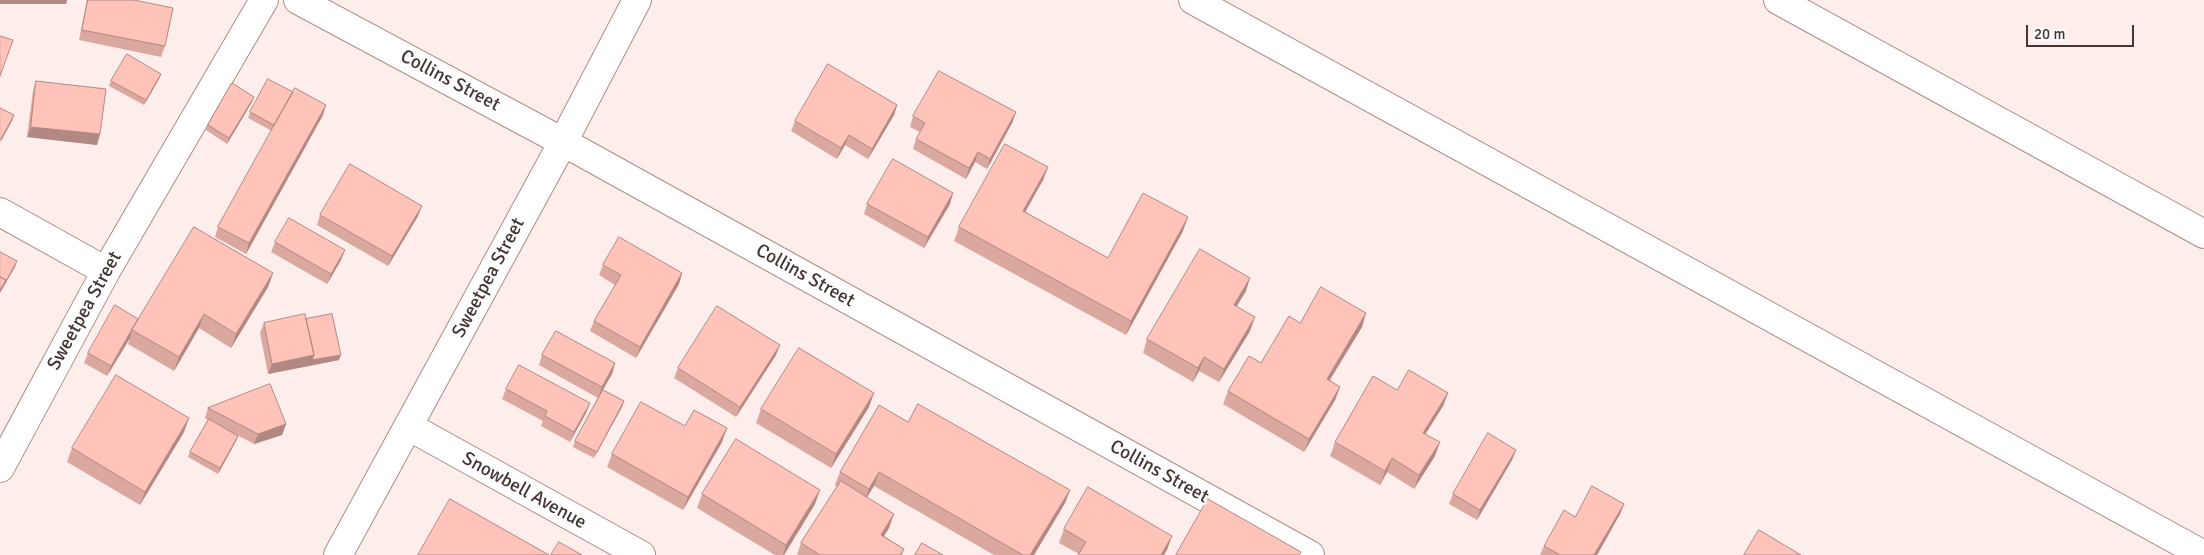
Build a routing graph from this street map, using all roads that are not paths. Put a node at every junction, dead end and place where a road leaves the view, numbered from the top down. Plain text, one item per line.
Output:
1 (264, 0) edge
2 (298, 0) edge
3 (637, 0) edge
4 (1193, 0) edge
5 (1778, 0) edge
6 (563, 142) junction
7 (0, 212) edge
8 (2204, 234) edge
9 (106, 271) junction
10 (408, 426) junction
11 (0, 468) edge
12 (338, 555) edge
13 (641, 555) edge
14 (1310, 555) edge
15 (2204, 555) edge

1 - 9 street, Sweetpea Street
2 - 6 street, Collins Street
3 - 6 street, Sweetpea Street
4 - 15 street
5 - 8 street
6 - 10 street, Sweetpea Street
6 - 14 street, Collins Street
7 - 9 street
9 - 11 street, Sweetpea Street
10 - 12 street, Sweetpea Street
10 - 13 street, Snowbell Avenue

